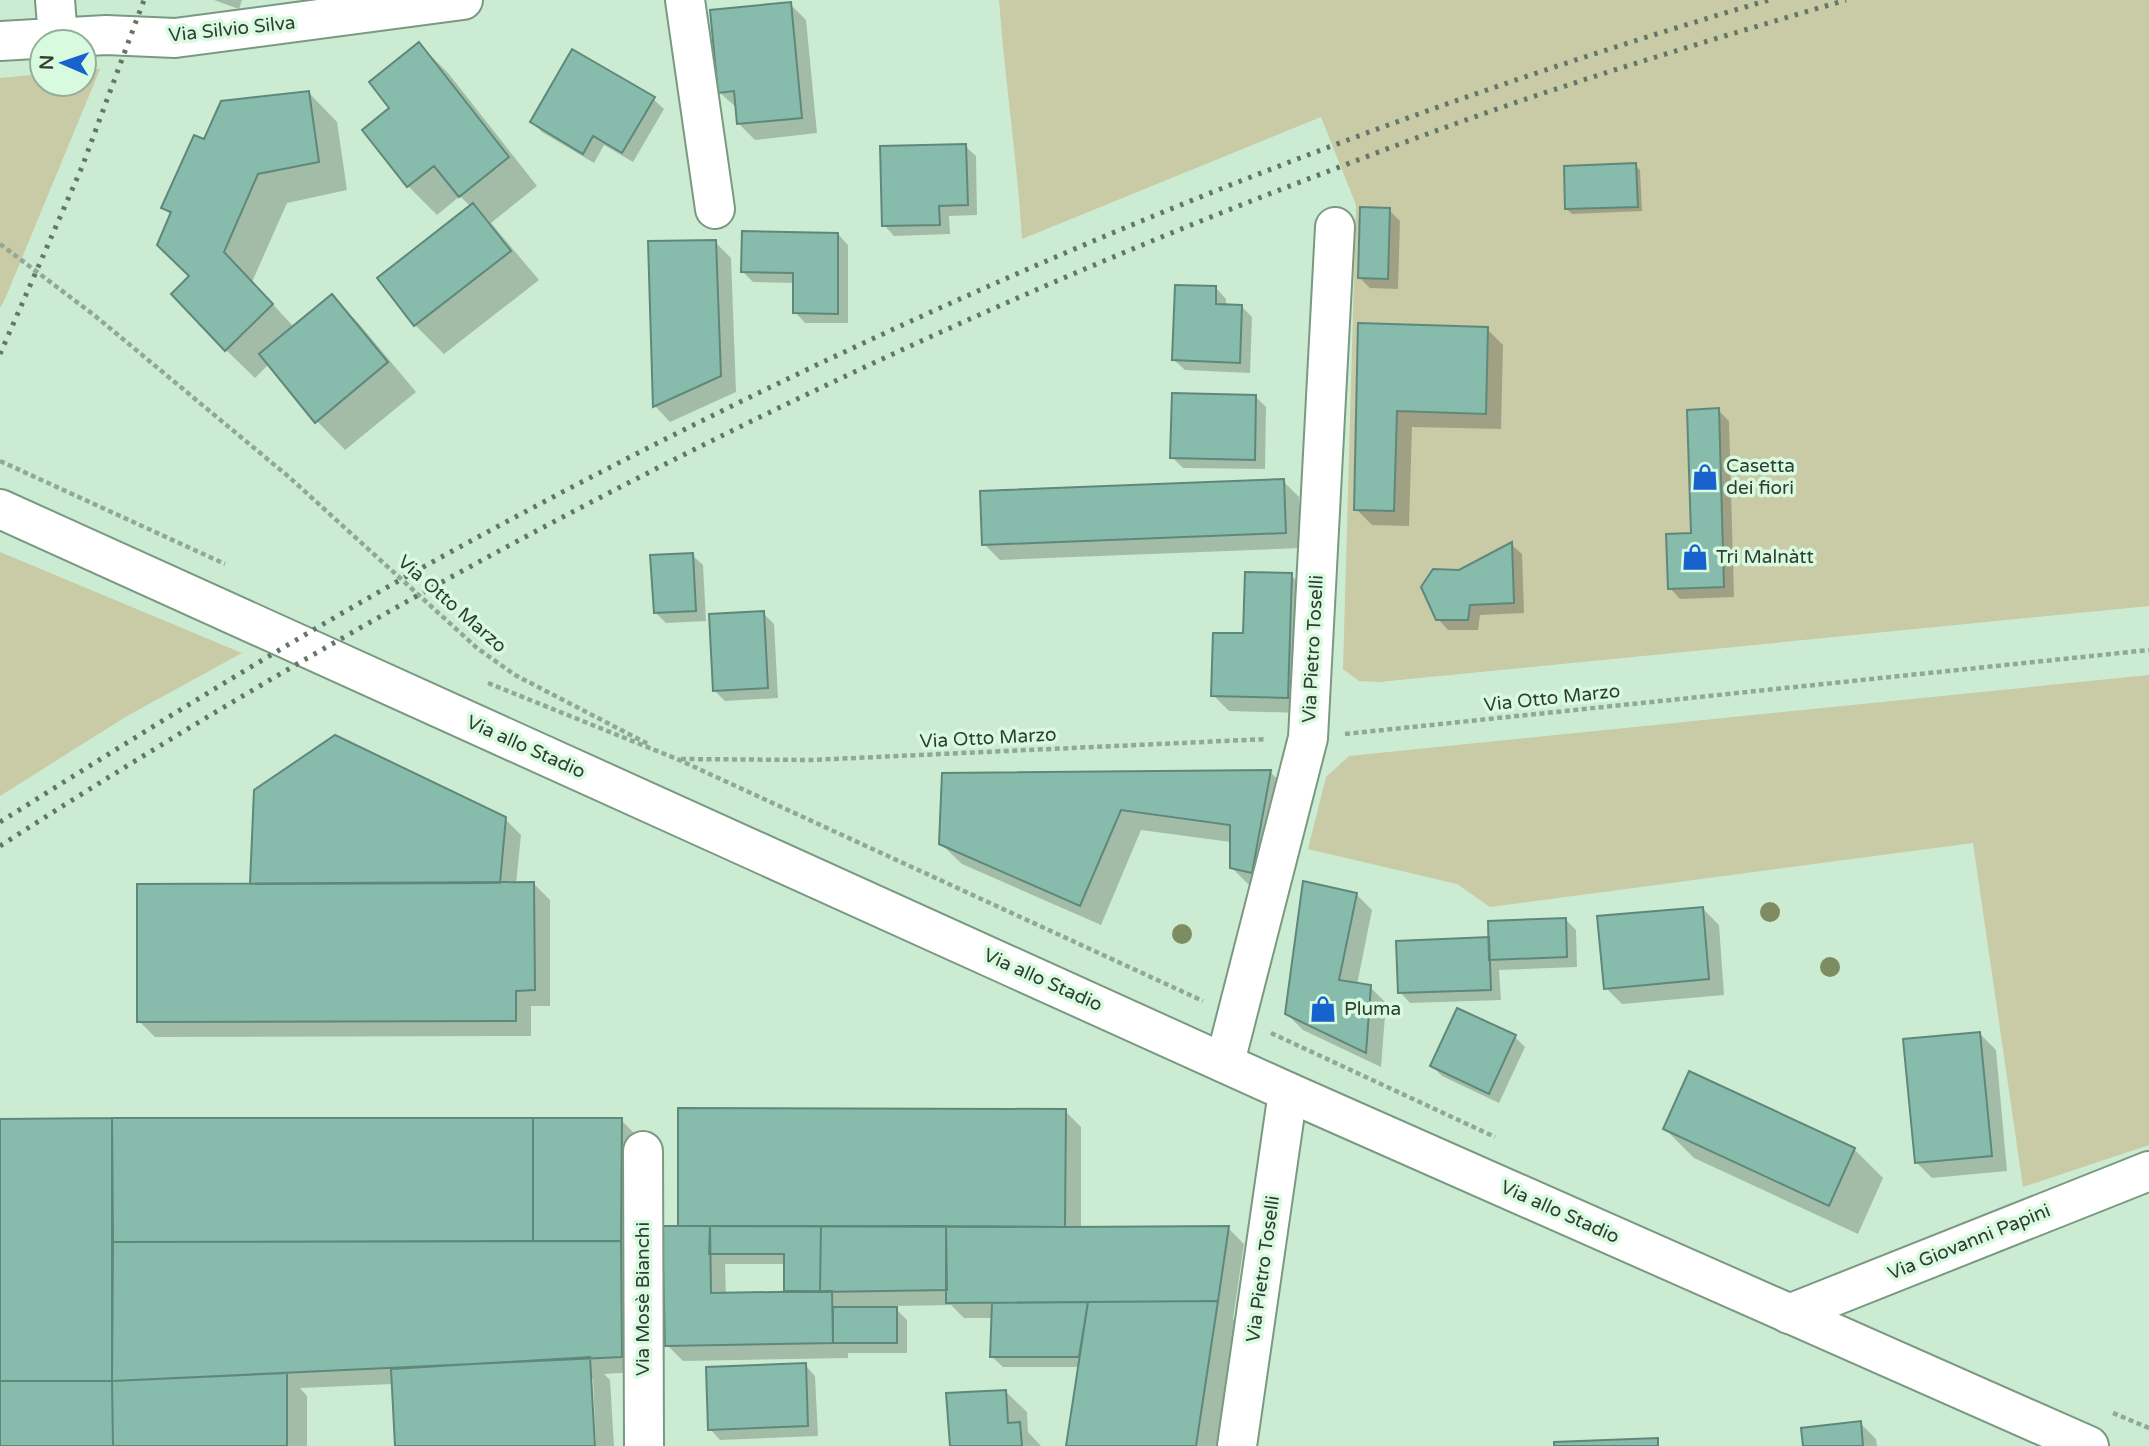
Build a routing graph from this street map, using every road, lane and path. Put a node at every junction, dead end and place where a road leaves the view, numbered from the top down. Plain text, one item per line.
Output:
1 (55, 0) edge
2 (463, 0) edge
3 (685, 0) edge
4 (57, 28) edge
5 (98, 36) edge
6 (28, 40) edge
7 (0, 41) edge
8 (715, 209) dead end
9 (1335, 227) dead end
10 (0, 244) edge
11 (0, 461) edge
12 (0, 509) edge
13 (238, 570) dead end
14 (2149, 650) edge
15 (475, 678) dead end
16 (1308, 737) junction
17 (677, 759) junction
18 (1236, 1017) junction
19 (1226, 1062) junction
20 (1288, 1092) junction
21 (1502, 1140) dead end
22 (643, 1151) dead end
23 (2149, 1171) edge
24 (1789, 1314) junction
25 (2112, 1412) dead end
26 (2149, 1428) edge
27 (644, 1446) edge
28 (1237, 1446) edge
29 (2088, 1446) edge

1 - 4 street
2 - 5 street, Via Silvio Silva
3 - 8 street
6 - 7 street, Via Silvio Silva
9 - 16 street, Via Pietro Toselli
10 - 17 path, Via Otto Marzo
11 - 13 path
12 - 19 street, Via allo Stadio
14 - 16 path, Via Otto Marzo
15 - 17 path
16 - 17 path, Via Otto Marzo
16 - 18 street, Via Pietro Toselli
17 - 18 path
18 - 19 street, Via Pietro Toselli
18 - 21 path
19 - 20 street, Via allo Stadio
20 - 24 street, Via allo Stadio
20 - 28 street, Via Pietro Toselli
22 - 27 street, Via Mosè Bianchi
23 - 24 street, Via Giovanni Papini
24 - 29 street, Via allo Stadio
25 - 26 path

